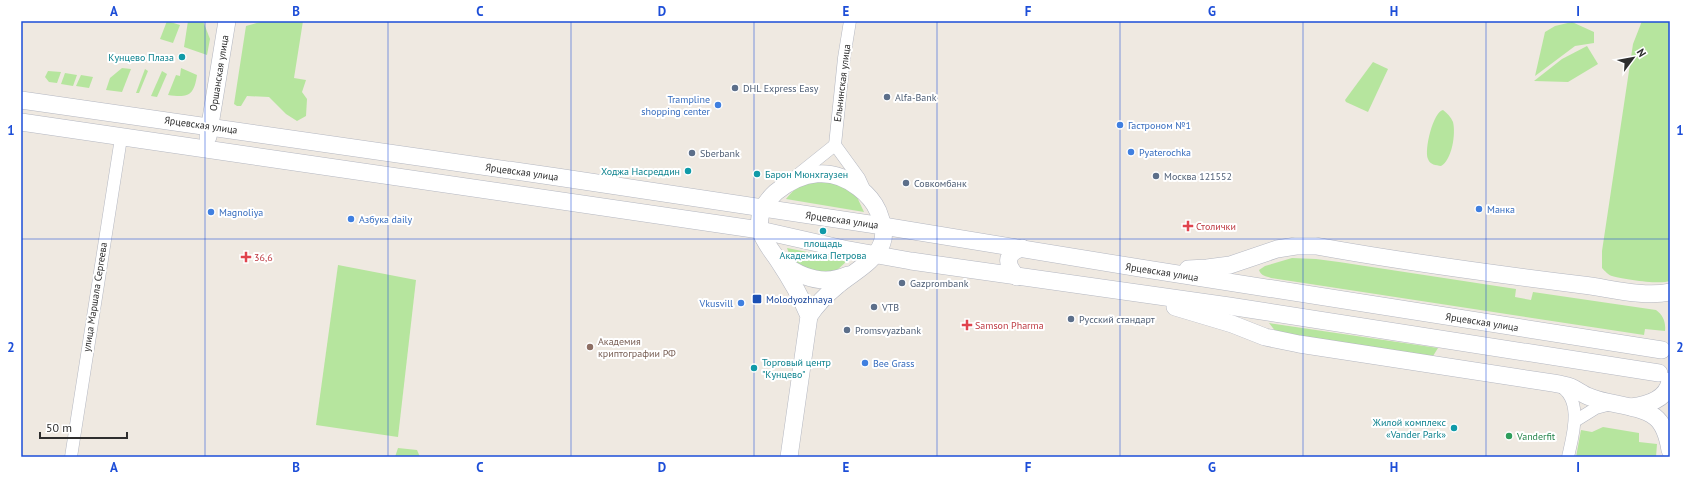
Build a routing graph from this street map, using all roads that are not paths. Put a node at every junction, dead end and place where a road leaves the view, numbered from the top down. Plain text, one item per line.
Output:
1 (227, 21) edge
2 (850, 21) edge
3 (21, 100) edge
4 (21, 122) edge
5 (210, 127) junction
6 (121, 138) junction
7 (835, 145) junction
8 (207, 149) junction
9 (788, 182) junction
10 (866, 194) junction
11 (763, 208) junction
12 (883, 226) junction
13 (760, 230) junction
14 (1022, 248) junction
15 (875, 255) junction
16 (778, 260) junction
17 (1146, 269) junction
18 (854, 273) junction
19 (1017, 277) junction
20 (1124, 292) junction
21 (1670, 292) edge
22 (1650, 294) junction
23 (1670, 304) edge
24 (809, 316) junction
25 (1662, 350) dead end
26 (1665, 377) edge
27 (1553, 383) junction
28 (1611, 404) junction
29 (1629, 407) junction
30 (1575, 421) junction
31 (1670, 450) edge
32 (71, 457) edge
33 (789, 457) edge
34 (1568, 457) edge

1 - 5 main road, Оршанская улица
2 - 7 street, Ельнинская улица
3 - 5 main road, Ярцевская улица
4 - 6 main road
5 - 8 main road, Оршанская улица
5 - 11 main road, Ярцевская улица
6 - 8 main road
6 - 32 street, улица Маршала Сергеева
7 - 9 street
7 - 10 street
8 - 13 main road
9 - 10 main road
9 - 11 main road
10 - 12 main road
11 - 12 main road, Ярцевская улица
11 - 13 main road
12 - 14 main road, Ярцевская улица
12 - 15 main road
13 - 15 main road
13 - 16 main road
14 - 17 main road, Ярцевская улица
14 - 19 main road
15 - 18 main road
15 - 19 main road
16 - 18 main road
16 - 24 main road
17 - 22 main road
17 - 25 main road, Ярцевская улица
18 - 24 main road
19 - 20 main road
20 - 26 main road
20 - 27 main road
21 - 22 main road
22 - 23 main road
24 - 33 main road
26 - 29 main road
27 - 28 main road
27 - 30 street
28 - 29 main road
28 - 30 street
29 - 31 main road
30 - 34 street

